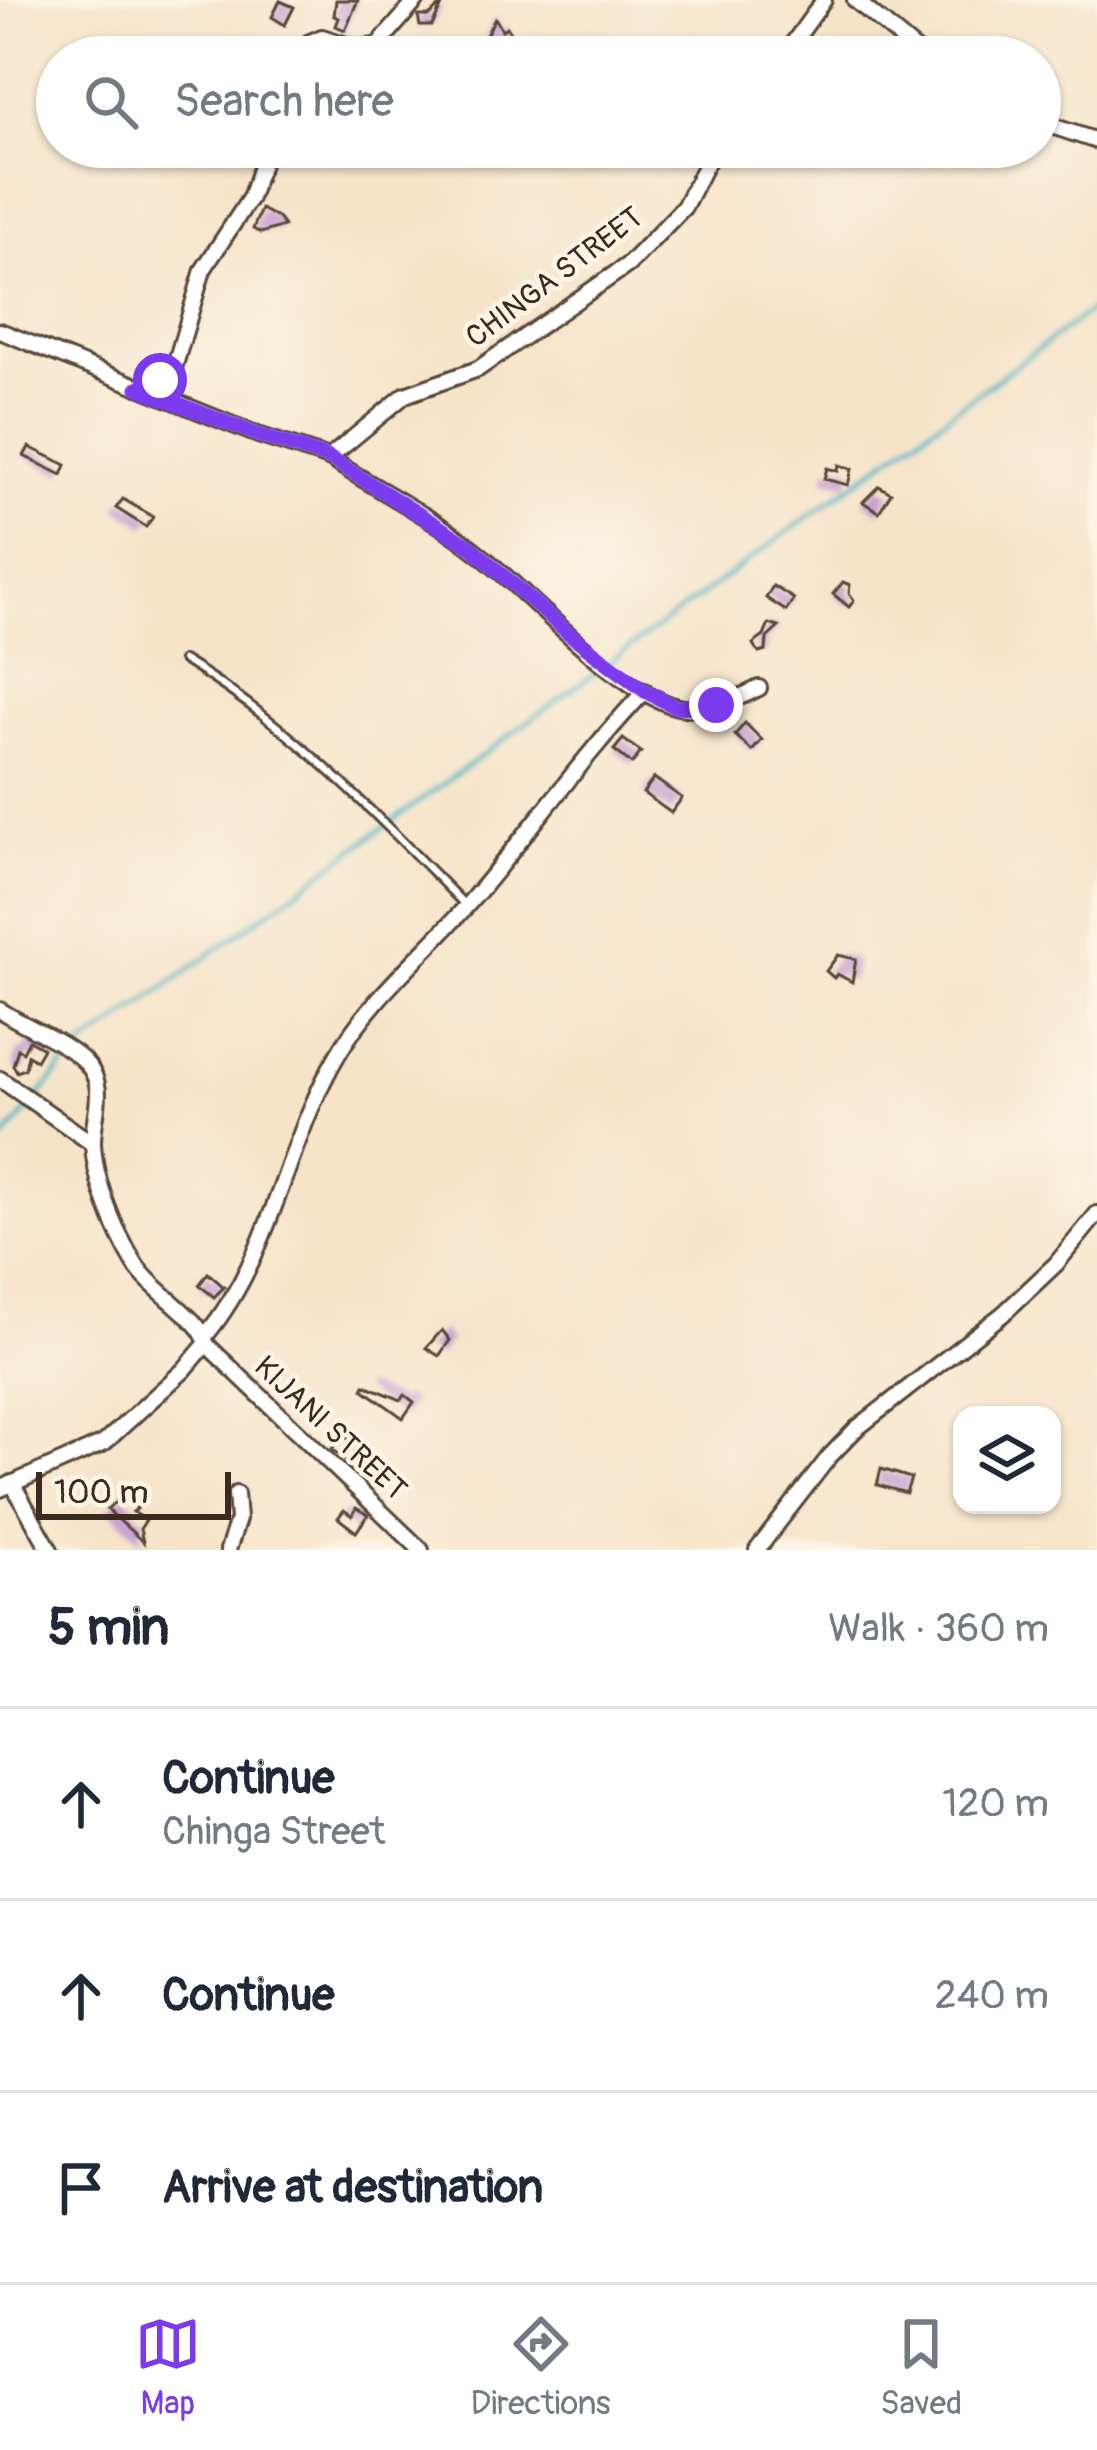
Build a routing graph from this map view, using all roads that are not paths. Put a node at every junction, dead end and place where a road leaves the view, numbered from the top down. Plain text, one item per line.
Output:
1 (417, 0) edge
2 (824, 0) edge
3 (855, 0) edge
4 (386, 36) edge
5 (798, 36) edge
6 (899, 36) edge
7 (1061, 129) edge
8 (1097, 141) edge
9 (260, 168) edge
10 (704, 168) edge
11 (0, 331) edge
12 (138, 388) junction
13 (329, 458) junction
14 (183, 660) dead end
15 (759, 688) dead end
16 (645, 691) junction
17 (466, 906) junction
18 (0, 1010) edge
19 (0, 1079) edge
20 (93, 1144) junction
21 (1097, 1214) edge
22 (206, 1339) junction
23 (6, 1486) edge
24 (236, 1494) dead end
25 (50, 1550) edge
26 (228, 1550) edge
27 (421, 1550) edge
28 (757, 1550) edge

1 - 4 street
2 - 5 street
3 - 6 street
7 - 8 street
9 - 12 street
10 - 13 street, CHINGA STREET
11 - 12 street
12 - 13 street
13 - 16 street
14 - 17 lane
15 - 16 street
16 - 17 street
17 - 22 street
18 - 20 street, KIJANI STREET
19 - 20 street
20 - 22 street, KIJANI STREET
21 - 28 street
22 - 23 street
22 - 27 street, KIJANI STREET
23 - 25 street
24 - 26 street

